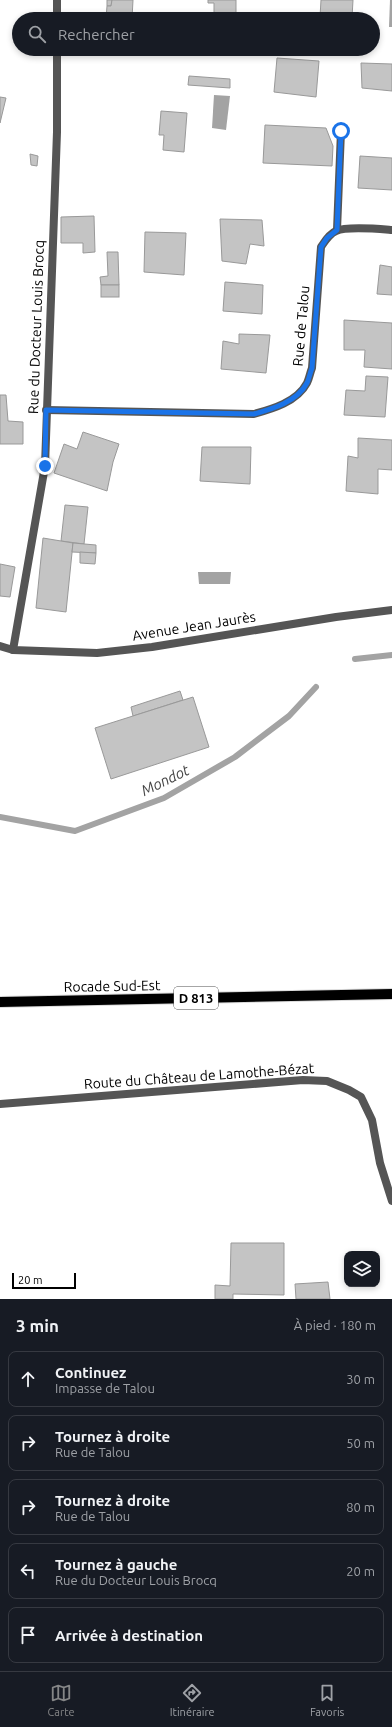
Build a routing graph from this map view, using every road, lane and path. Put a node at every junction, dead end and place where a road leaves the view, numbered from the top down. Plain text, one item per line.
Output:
1 (57, 0) edge
2 (57, 12) edge
3 (57, 56) edge
4 (341, 131) dead end
5 (337, 230) junction
6 (392, 230) edge
7 (46, 410) junction
8 (392, 610) edge
9 (0, 646) edge
10 (13, 650) junction
11 (392, 994) edge
12 (0, 1002) edge
13 (0, 1104) edge
14 (392, 1201) edge

1 - 2 street
3 - 7 street, Rue du Docteur Louis Brocq
4 - 5 street
5 - 6 street
5 - 7 street, Rue de Talou
7 - 10 street, Rue du Docteur Louis Brocq
8 - 10 street, Avenue Jean Jaurès
9 - 10 street, Avenue Jean Jaurès
11 - 12 main road, Rocade Sud-Est / D 813
13 - 14 street, Route du Château de Lamothe-Bézat

